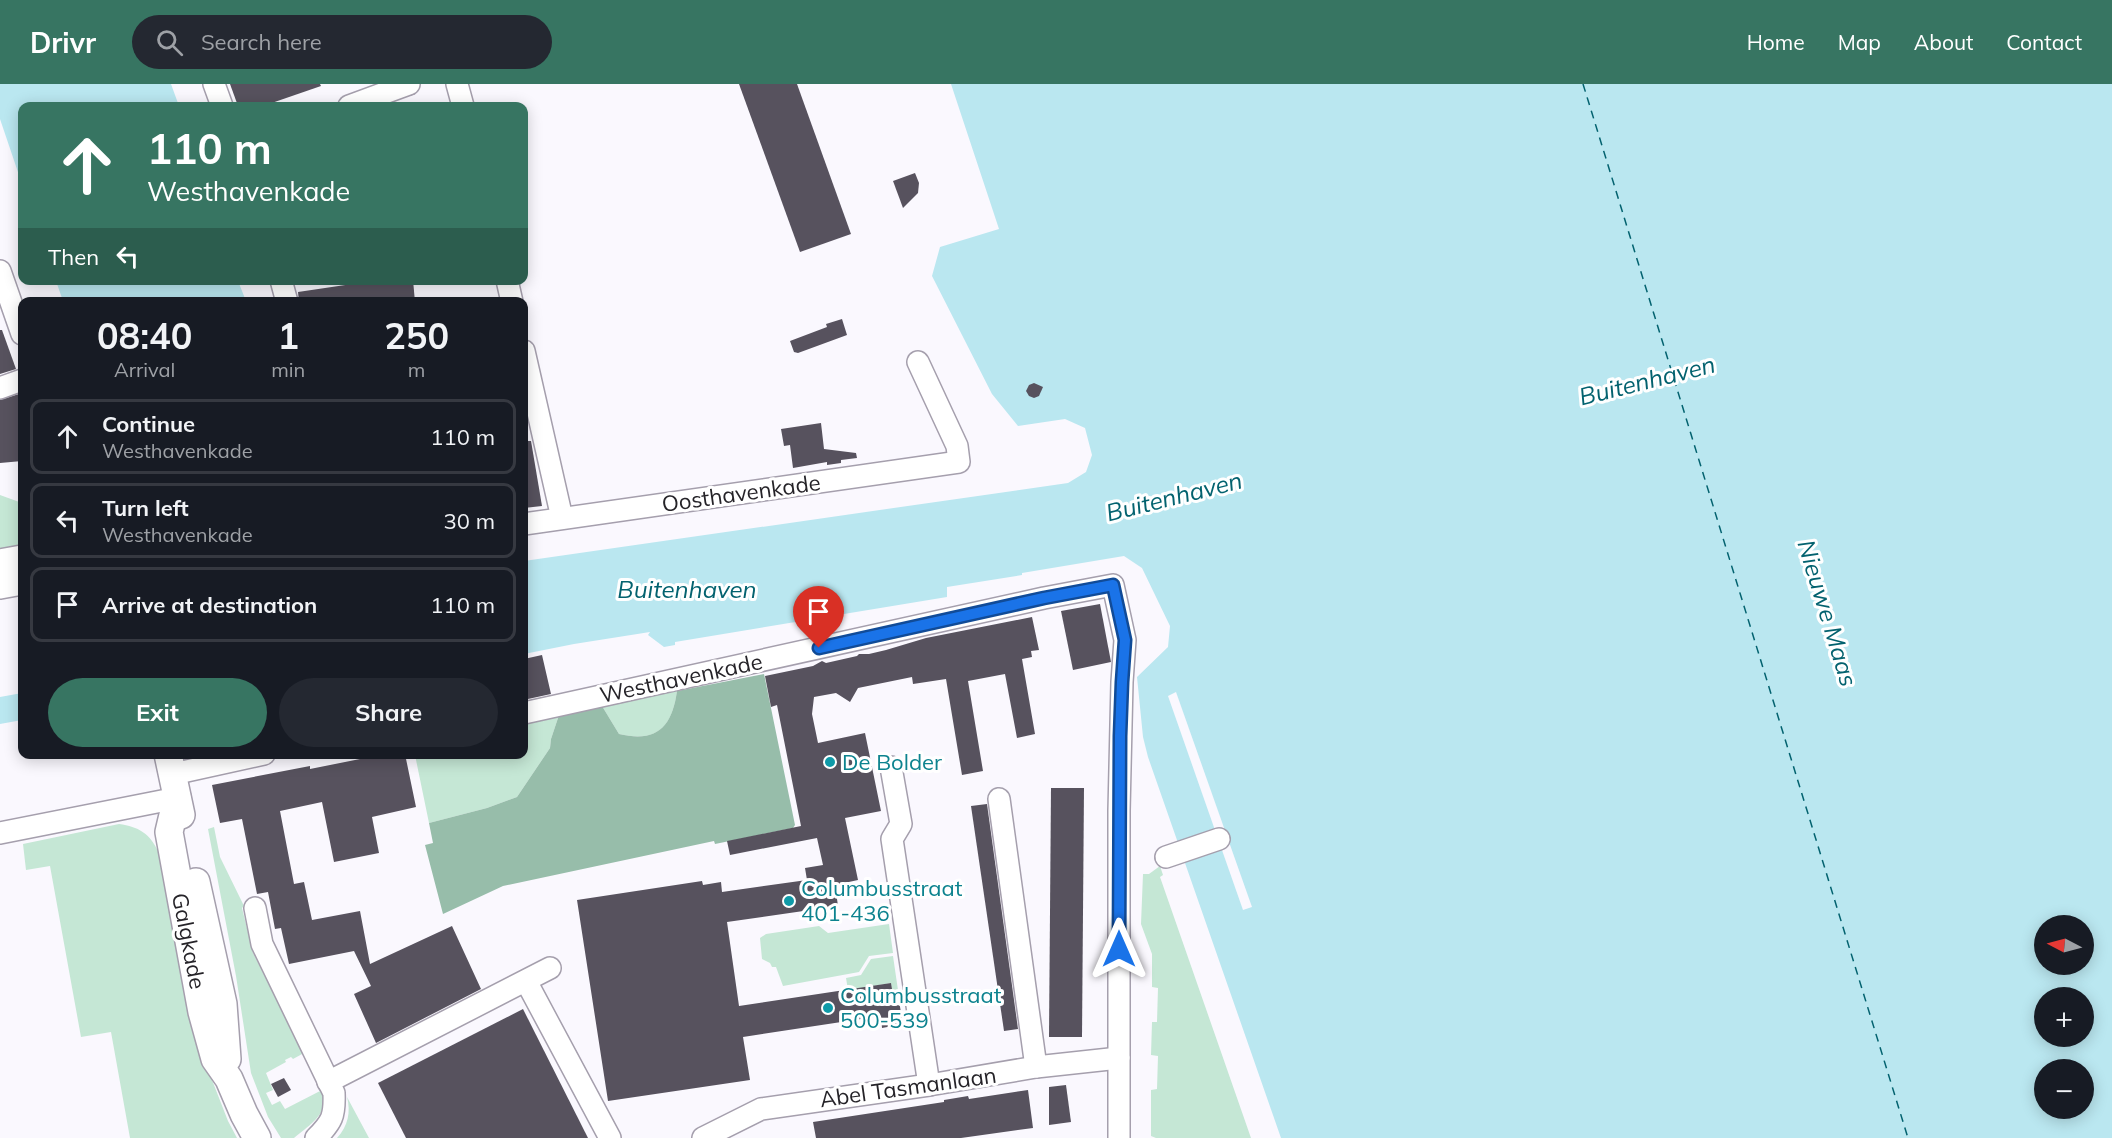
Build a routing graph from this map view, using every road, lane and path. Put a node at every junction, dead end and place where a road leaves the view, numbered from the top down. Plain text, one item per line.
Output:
1 (214, 84) edge
2 (409, 84) edge
3 (457, 84) edge
4 (221, 102) edge
5 (359, 102) edge
6 (462, 102) edge
7 (0, 271) edge
8 (18, 323) edge
9 (918, 362) dead end
10 (528, 369) edge
11 (18, 381) edge
12 (0, 388) edge
13 (562, 518) junction
14 (528, 523) edge
15 (18, 560) edge
16 (0, 563) edge
17 (18, 582) edge
18 (0, 585) edge
19 (528, 712) edge
20 (243, 759) edge
21 (891, 767) dead end
22 (173, 776) edge
23 (999, 799) dead end
24 (0, 833) edge
25 (1219, 839) dead end
26 (1166, 857) dead end
27 (255, 908) dead end
28 (550, 968) dead end
29 (526, 981) junction
30 (1119, 1058) junction
31 (1036, 1067) junction
32 (328, 1082) junction
33 (929, 1085) junction
34 (257, 1138) edge
35 (316, 1138) edge
36 (610, 1138) edge
37 (703, 1138) edge
38 (1119, 1138) edge

1 - 4 street
2 - 5 street
3 - 6 street
7 - 8 street
9 - 13 street, Oosthavenkade
10 - 13 street
11 - 12 street
13 - 14 street, Oosthavenkade
15 - 16 main road
17 - 18 main road
19 - 30 street, Westhavenkade
20 - 22 street
21 - 33 street
22 - 24 street
22 - 34 main road, Galgkade
23 - 31 street
25 - 26 street
27 - 32 street
28 - 29 street
29 - 32 street
29 - 36 street
30 - 31 street, Abel Tasmanlaan
30 - 38 street
31 - 33 street, Abel Tasmanlaan
32 - 35 street
33 - 37 street, Abel Tasmanlaan

